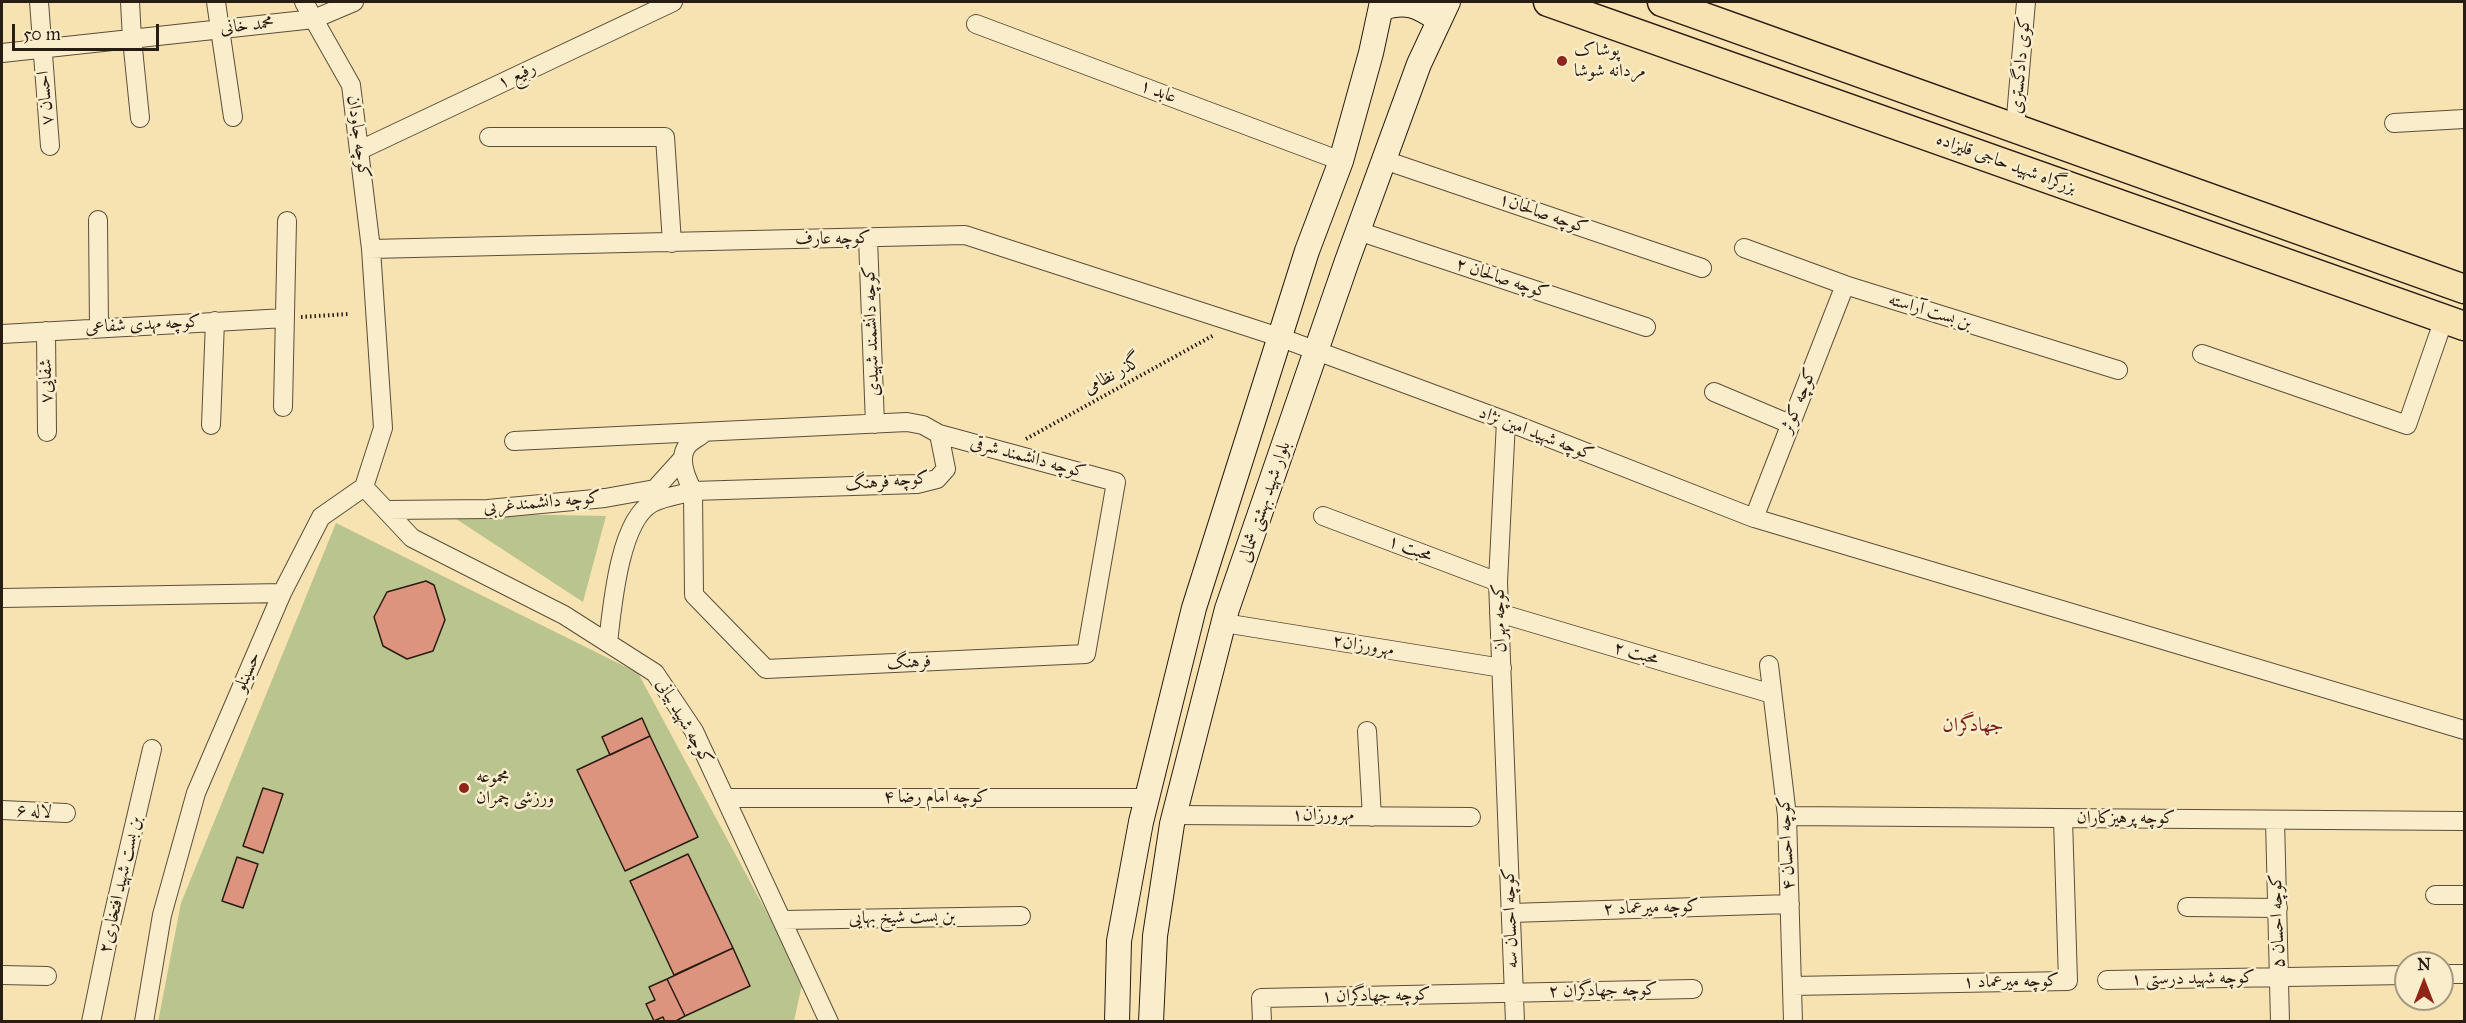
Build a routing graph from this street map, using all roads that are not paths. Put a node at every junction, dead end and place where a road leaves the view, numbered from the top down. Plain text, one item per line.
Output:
1 (39, 2) edge
2 (130, 2) edge
3 (216, 2) edge
4 (304, 2) edge
5 (354, 2) edge
6 (674, 2) edge
7 (1548, 2) edge
8 (1662, 2) edge
9 (2026, 2) edge
10 (1382, 5) edge
11 (1444, 11) edge
12 (314, 19) junction
13 (976, 24) dead end
14 (219, 29) junction
15 (132, 39) junction
16 (42, 49) junction
17 (2, 53) edge
18 (140, 117) dead end
19 (233, 117) dead end
20 (2464, 119) edge
21 (2394, 123) dead end
22 (2015, 128) junction
23 (489, 138) dead end
24 (50, 146) dead end
25 (360, 150) junction
26 (1384, 160) junction
27 (1341, 161) junction
28 (98, 220) dead end
29 (287, 221) dead end
30 (1358, 231) junction
31 (868, 239) junction
32 (672, 243) junction
33 (1744, 248) dead end
34 (371, 249) junction
35 (1702, 268) dead end
36 (1845, 285) junction
37 (2464, 289) edge
38 (285, 318) junction
39 (215, 321) junction
40 (2454, 323) edge
41 (1646, 327) dead end
42 (99, 328) junction
43 (46, 331) junction
44 (2, 334) edge
45 (1279, 337) junction
46 (1316, 352) junction
47 (2202, 354) dead end
48 (2118, 370) dead end
49 (1714, 392) dead end
50 (283, 407) dead end
51 (1506, 422) junction
52 (875, 424) junction
53 (1790, 424) junction
54 (211, 425) dead end
55 (47, 432) dead end
56 (704, 433) junction
57 (939, 434) junction
58 (514, 441) dead end
59 (683, 458) junction
60 (1116, 482) joint
61 (364, 487) junction
62 (693, 491) junction
63 (386, 510) junction
64 (1323, 516) dead end
65 (1754, 518) junction
66 (1498, 582) junction
67 (282, 593) junction
68 (2, 598) edge
69 (1499, 613) junction
70 (1224, 623) junction
71 (608, 643) junction
72 (1769, 665) dead end
73 (1502, 668) junction
74 (1772, 694) junction
75 (2464, 729) edge
76 (1367, 731) dead end
77 (152, 749) dead end
78 (725, 798) junction
79 (1148, 798) junction
80 (2, 810) edge
81 (66, 813) dead end
82 (1174, 815) junction
83 (1508, 815) joint
84 (1787, 816) junction
85 (1371, 817) junction
86 (1471, 817) dead end
87 (2063, 819) junction
88 (2275, 820) junction
89 (2464, 821) edge
90 (2435, 895) dead end
91 (2464, 895) edge
92 (1790, 904) junction
93 (2187, 907) dead end
94 (2278, 908) junction
95 (1511, 913) junction
96 (1021, 916) dead end
97 (782, 920) junction
98 (2, 975) edge
99 (2394, 975) edge
100 (47, 976) dead end
101 (2280, 977) junction
102 (2107, 980) dead end
103 (1792, 986) junction
104 (1693, 989) dead end
105 (1514, 993) junction
106 (1113, 1018) edge
107 (91, 1022) edge
108 (144, 1022) edge
109 (829, 1022) edge
110 (1151, 1022) edge
111 (1262, 1022) edge
112 (1515, 1022) edge
113 (1793, 1022) edge
114 (2280, 1022) edge

1 - 16 street, احسان ۷
2 - 15 street
3 - 14 street
4 - 12 street, کوچه جاودان
5 - 12 street, محمد خانی
6 - 25 street, رفیع ۱
7 - 40 highway, بزرگراه شهید حاجی قلیزاده
8 - 22 highway, بزرگراه شهید حاجی قلیزاده
9 - 22 street, کوی دادگستری
10 - 11 main road
10 - 27 main road, بلوار شهید بهشتی شمالی
11 - 26 main road, بلوار شهید بهشتی شمالی
12 - 14 street, محمد خانی
12 - 25 street, کوچه جاودان
13 - 27 street, عابد ۱
14 - 15 street, محمد خانی
14 - 19 street
15 - 16 street, محمد خانی
15 - 18 street
16 - 17 street, محمد خانی
16 - 24 street, احسان ۷
20 - 21 street
22 - 37 highway, بزرگراه شهید حاجی قلیزاده
23 - 32 street
25 - 34 street, کوچه جاودان
26 - 30 main road, بلوار شهید بهشتی شمالی
26 - 35 street, کوچه صالحان۱
27 - 45 main road, بلوار شهید بهشتی شمالی
28 - 42 street
29 - 38 street
30 - 41 street, کوچه صالحان ۲
30 - 46 main road, بلوار شهید بهشتی شمالی
31 - 32 street, کوچه عارف
31 - 45 street, کوچه عارف
31 - 52 street, کوچه دانشمند شهیدی
32 - 34 street, کوچه عارف
33 - 36 street, بن بست آراسته
34 - 61 street, کوچه جاودان
36 - 48 street, بن بست آراسته
36 - 53 street, کوچه کوثر
38 - 39 street, کوچه مهدی شفاعی
38 - 50 street
39 - 42 street, کوچه مهدی شفاعی
39 - 54 street
40 - 47 street
42 - 43 street, کوچه مهدی شفاعی
43 - 44 street, کوچه مهدی شفاعی
43 - 55 street, شفایی۷
45 - 46 street, کوچه شهید امین نژاد
45 - 79 main road, بلوار شهید بهشتی شمالی
46 - 51 street, کوچه شهید امین نژاد
46 - 70 main road, بلوار شهید بهشتی شمالی
49 - 53 street
51 - 65 street, کوچه شهید امین نژاد
51 - 66 street, کوچه مهران
52 - 56 street
52 - 57 street
53 - 65 street, کوچه کوثر
56 - 58 street
56 - 59 street
57 - 60 street, کوچه دانشمند شرقی
57 - 62 street, کوچه فرهنگ
59 - 62 street
59 - 63 street, کوچه دانشمندغربی
60 - 62 street, فرهنگ
61 - 63 street, کوچه شهید بیانی
61 - 67 street, حسینلو
62 - 71 street
63 - 71 street, کوچه شهید بیانی
64 - 66 street, محبت ۱
65 - 75 street, کوچه شهید امین نژاد
66 - 69 street, کوچه مهران
67 - 68 street
67 - 108 street, حسینلو
69 - 73 street, کوچه مهران
69 - 74 street, محبت ۲
70 - 73 street, مهرورزان۲
70 - 82 main road, بلوار شهید بهشتی شمالی
71 - 78 street, کوچه شهید بیانی
72 - 74 street, کوچه احسان ۴
73 - 83 street, کوچه مهران
74 - 84 street, کوچه احسان ۴
76 - 85 street
77 - 107 street, بن بست شهید افتخاری۲
78 - 79 street, کوچه امام رضا ۴
78 - 97 street, کوچه شهید بیانی
79 - 106 main road, بلوار شهید بهشتی شمالی
80 - 81 street, لاله ۶
82 - 85 street, مهرورزان۱
82 - 110 main road, بلوار شهید بهشتی شمالی
83 - 95 street, کوچه احسان سه
84 - 87 street, کوچه پرهیزکاران
84 - 92 street, کوچه احسان ۴
85 - 86 street, مهرورزان۱
87 - 88 street, کوچه پرهیزکاران
87 - 103 street, کوچه میرعماد ۱
88 - 89 street, کوچه پرهیزکاران
88 - 94 street, کوچه احسان ۵
90 - 91 street
92 - 95 street, کوچه میرعماد ۲
92 - 103 street, کوچه احسان ۴
93 - 94 street
94 - 101 street, کوچه احسان ۵
95 - 105 street, کوچه احسان سه
96 - 97 street, بن بست شیخ بهایی
97 - 109 street, کوچه شهید بیانی
98 - 100 street
99 - 101 street, کوچه شهید درستی ۱
101 - 102 street, کوچه شهید درستی ۱
101 - 114 street, کوچه احسان ۵
103 - 113 street, کوچه احسان ۴
104 - 105 street, کوچه جهادگران ۲
105 - 111 street, کوچه جهادگران ۱
105 - 112 street, کوچه احسان سه

